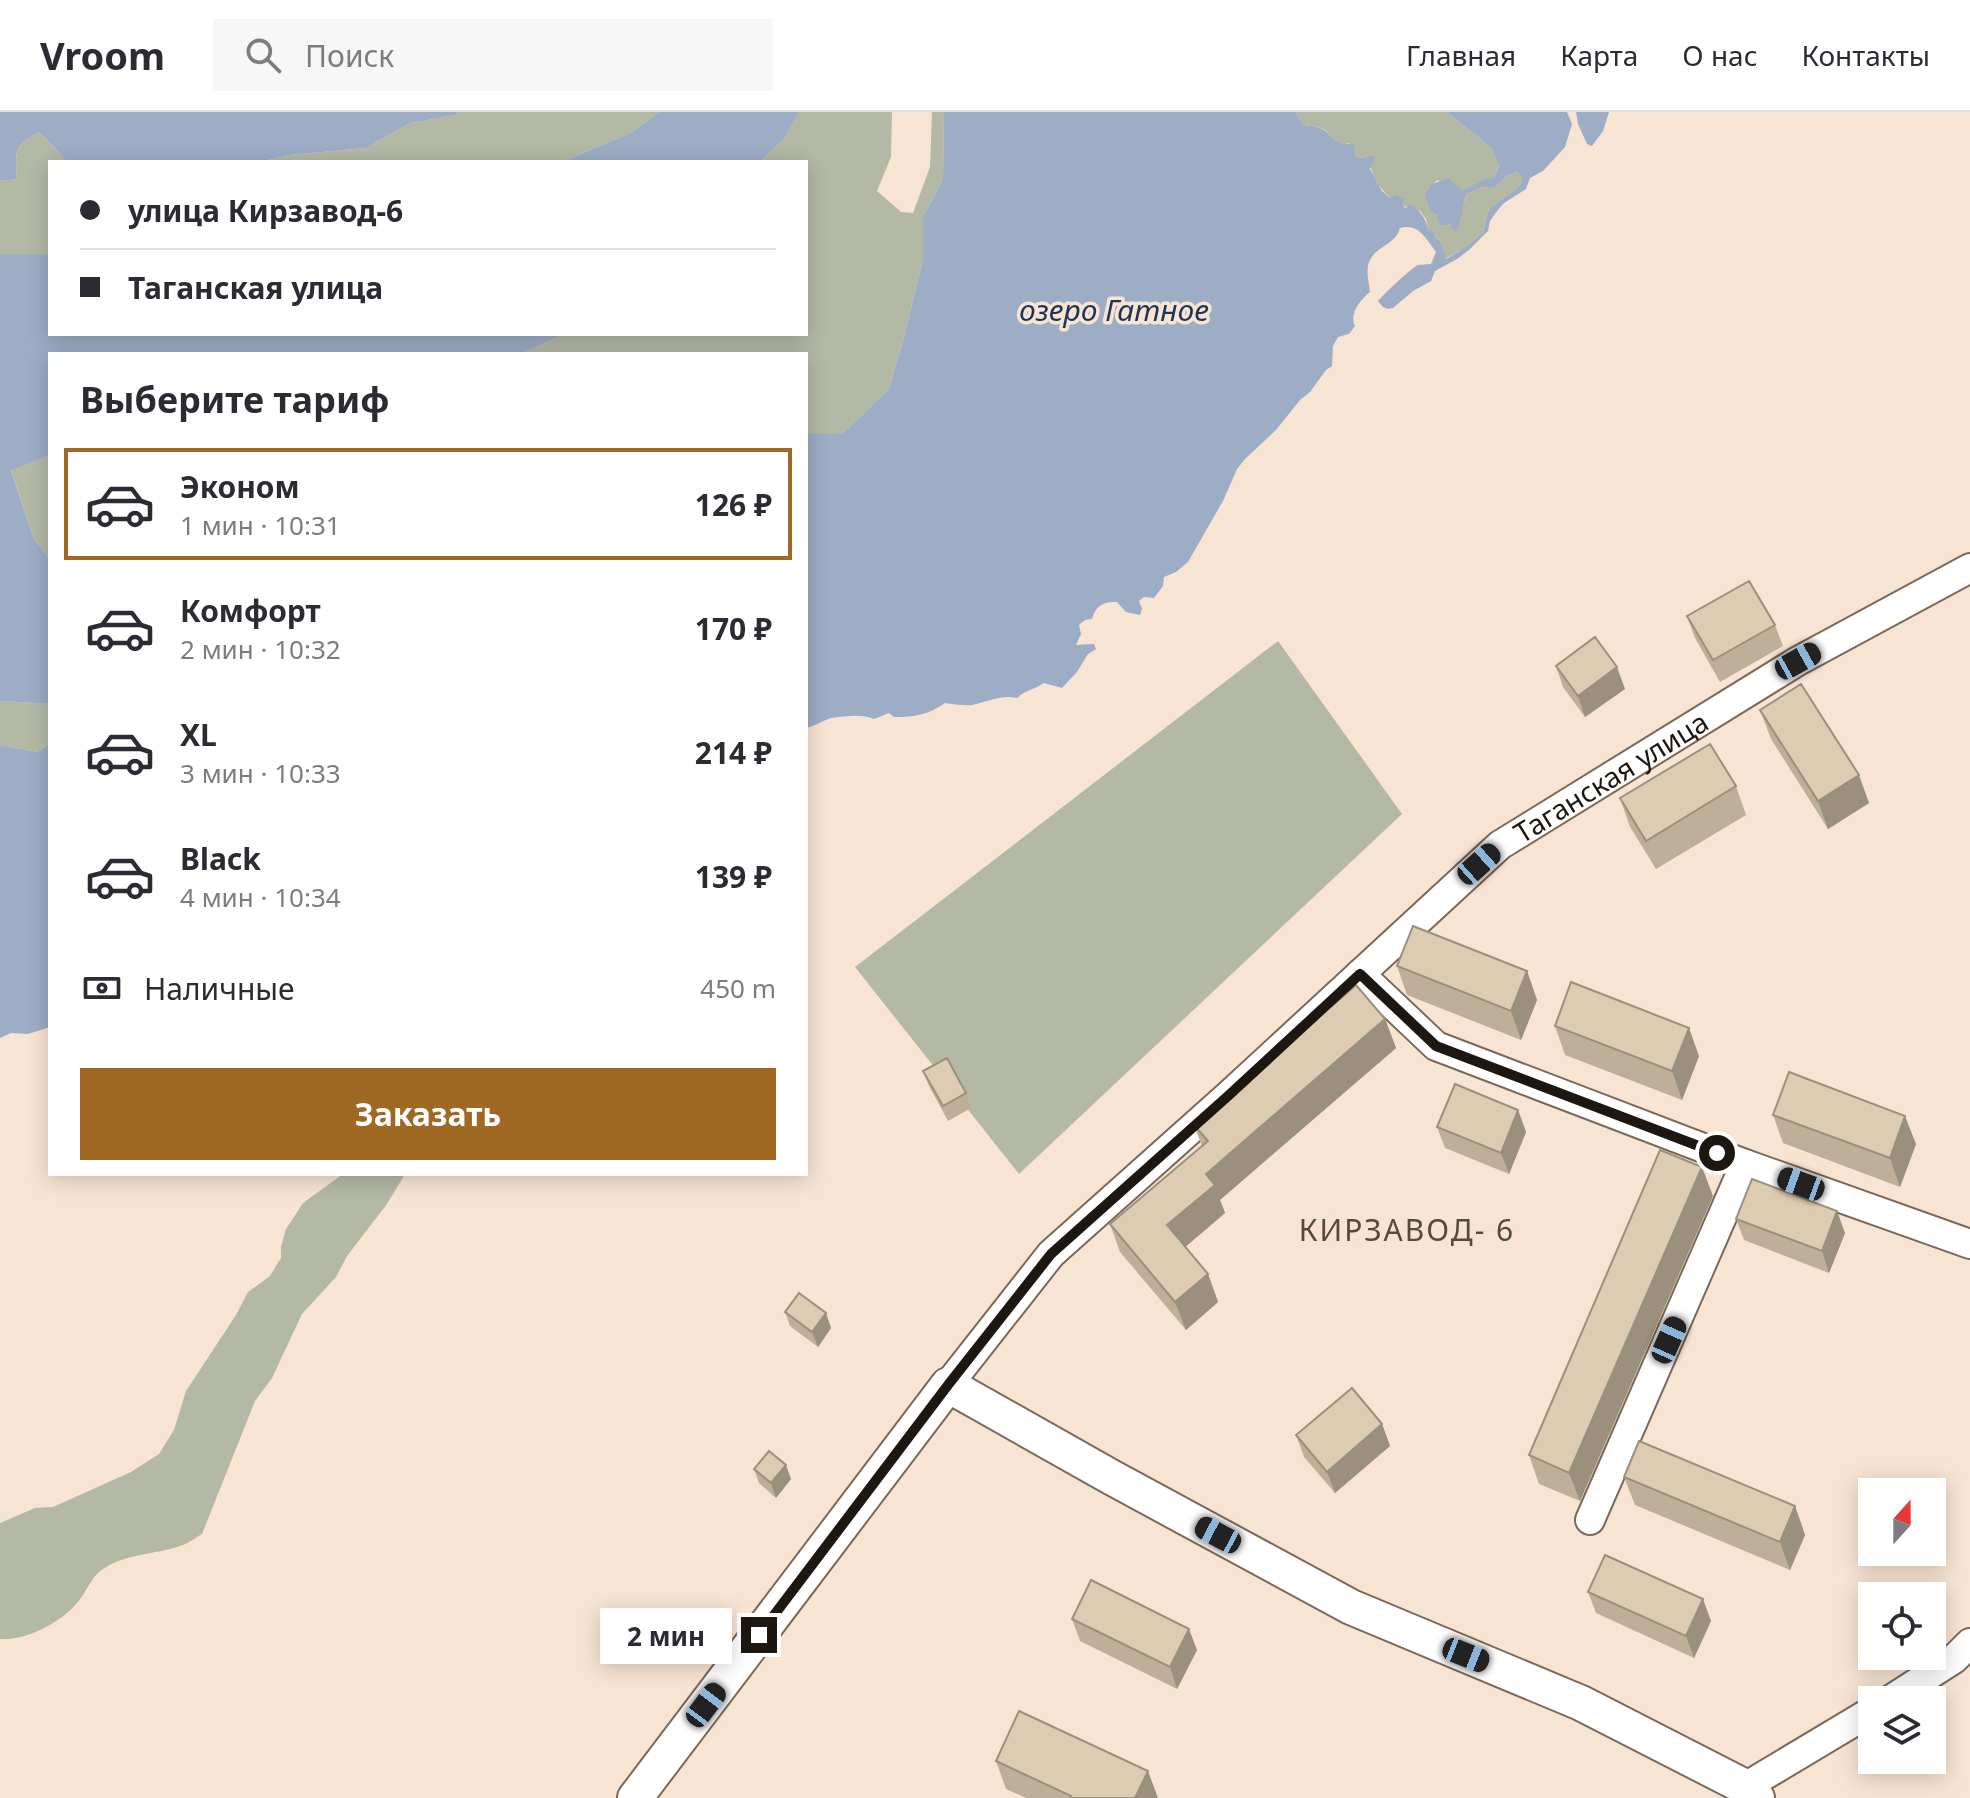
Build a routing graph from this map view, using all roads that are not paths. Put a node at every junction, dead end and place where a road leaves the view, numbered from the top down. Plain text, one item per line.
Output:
1 (1970, 568) edge
2 (1360, 974) junction
3 (1745, 1164) junction
4 (1970, 1244) edge
5 (948, 1385) junction
6 (1590, 1520) dead end
7 (1970, 1643) edge
8 (1912, 1686) edge
9 (1858, 1720) edge
10 (1751, 1793) edge
11 (635, 1798) edge

1 - 2 street, Таганская улица
2 - 3 street
2 - 5 street, Таганская улица
3 - 4 street
3 - 6 street
5 - 10 main road
5 - 11 main road, Таганская улица
7 - 8 street
9 - 10 street

